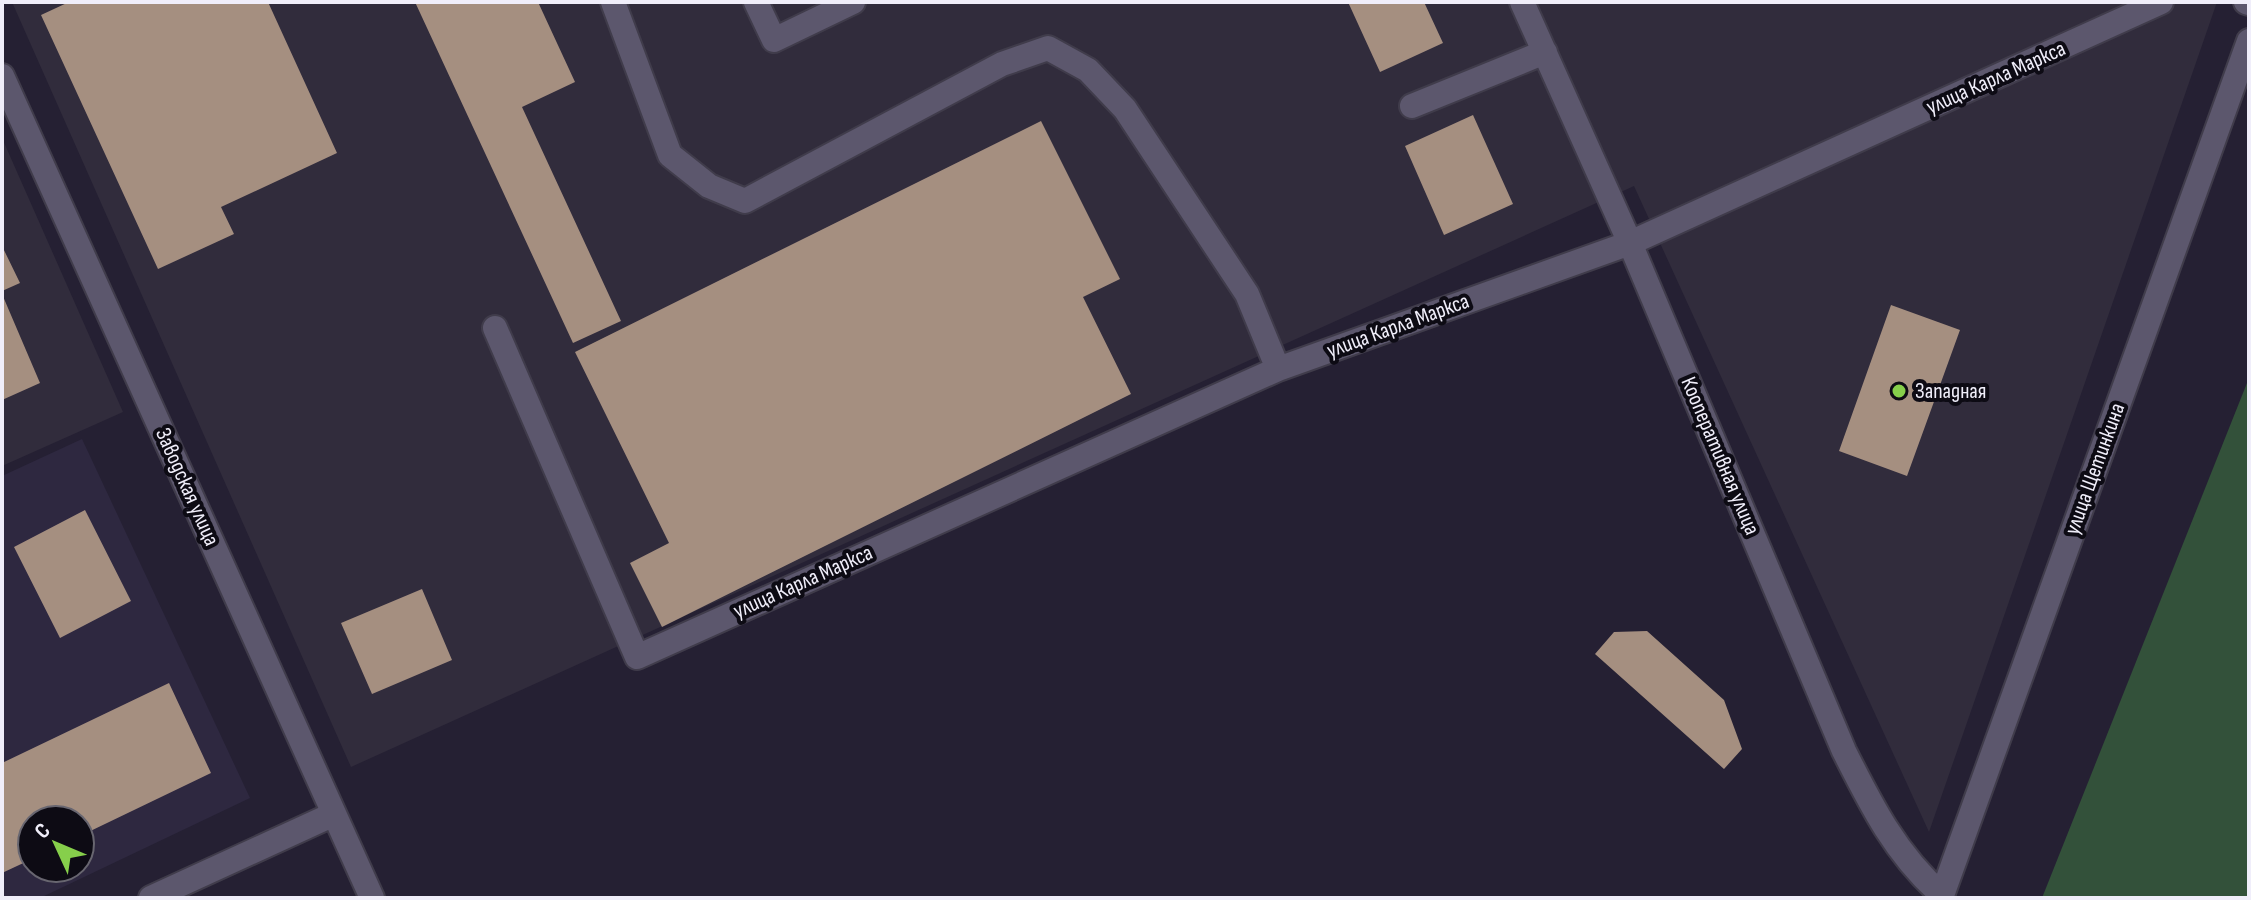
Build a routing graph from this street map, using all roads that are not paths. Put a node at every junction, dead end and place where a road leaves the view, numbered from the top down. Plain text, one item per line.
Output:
1 (613, 2) edge
2 (756, 2) edge
3 (853, 2) edge
4 (1522, 2) edge
5 (2161, 2) edge
6 (2249, 41) edge
7 (1545, 52) junction
8 (2, 76) edge
9 (1412, 106) dead end
10 (1630, 243) junction
11 (495, 328) dead end
12 (1278, 369) junction
13 (334, 814) junction
14 (1942, 897) edge
15 (151, 898) edge
16 (372, 898) edge

1 - 12 street
2 - 3 street
4 - 7 street, Кооперативная улица
5 - 10 street, улица Карла Маркса
6 - 14 street, улица Щетинкина
7 - 9 street
7 - 10 street, Кооперативная улица
8 - 13 street, Заводская улица
10 - 12 street, улица Карла Маркса
10 - 14 street, Кооперативная улица
11 - 12 street, улица Карла Маркса
13 - 15 street
13 - 16 street, Заводская улица

